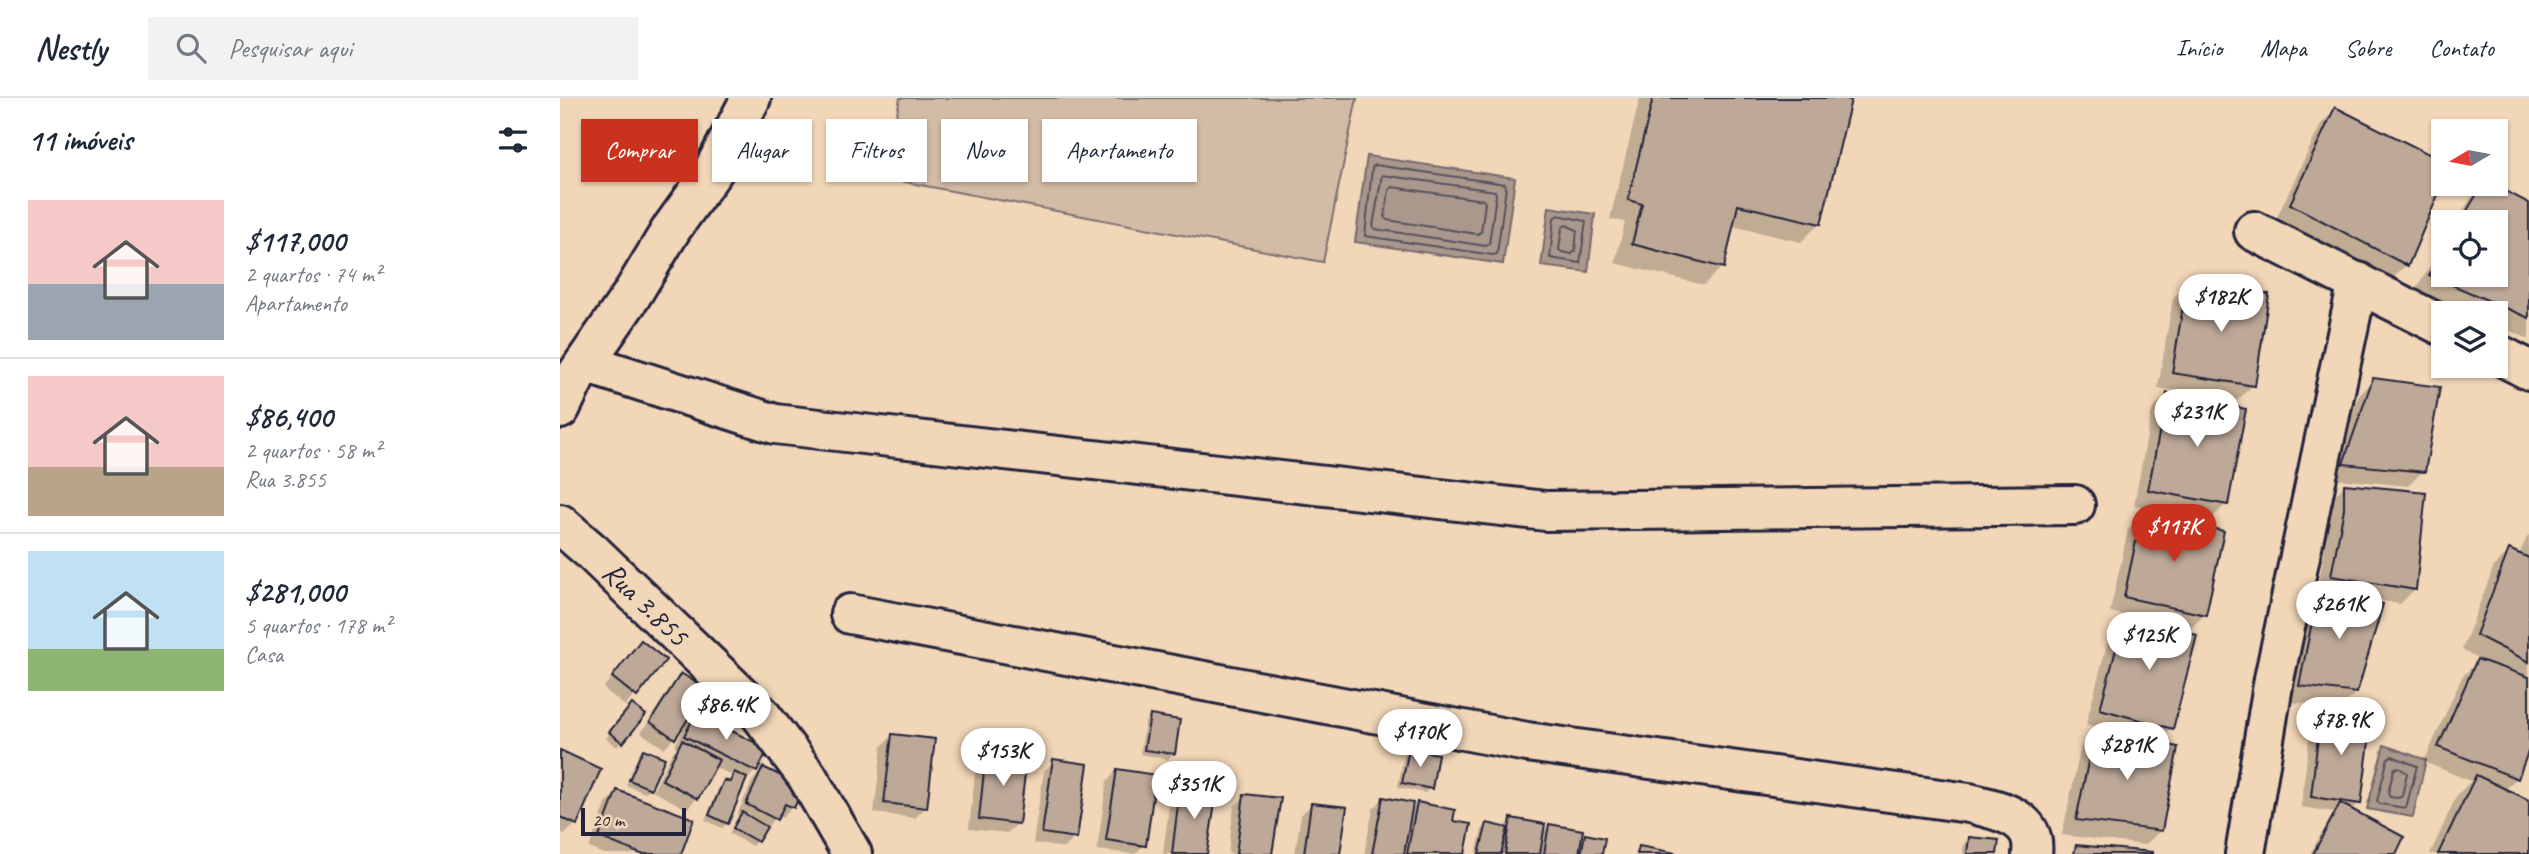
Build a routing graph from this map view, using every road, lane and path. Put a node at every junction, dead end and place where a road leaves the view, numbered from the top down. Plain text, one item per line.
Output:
1 (751, 98) edge
2 (2254, 231) dead end
3 (2358, 282) junction
4 (2431, 320) edge
5 (2508, 359) edge
6 (585, 363) junction
7 (2529, 370) edge
8 (560, 409) edge
9 (2075, 505) dead end
10 (560, 524) edge
11 (850, 614) dead end
12 (852, 854) edge
13 (2032, 854) edge
14 (2245, 854) edge

1 - 6 street
2 - 3 street
3 - 4 street
3 - 14 street
5 - 7 street
6 - 8 street
6 - 9 street
10 - 12 street, Rua 3.855
11 - 13 street

